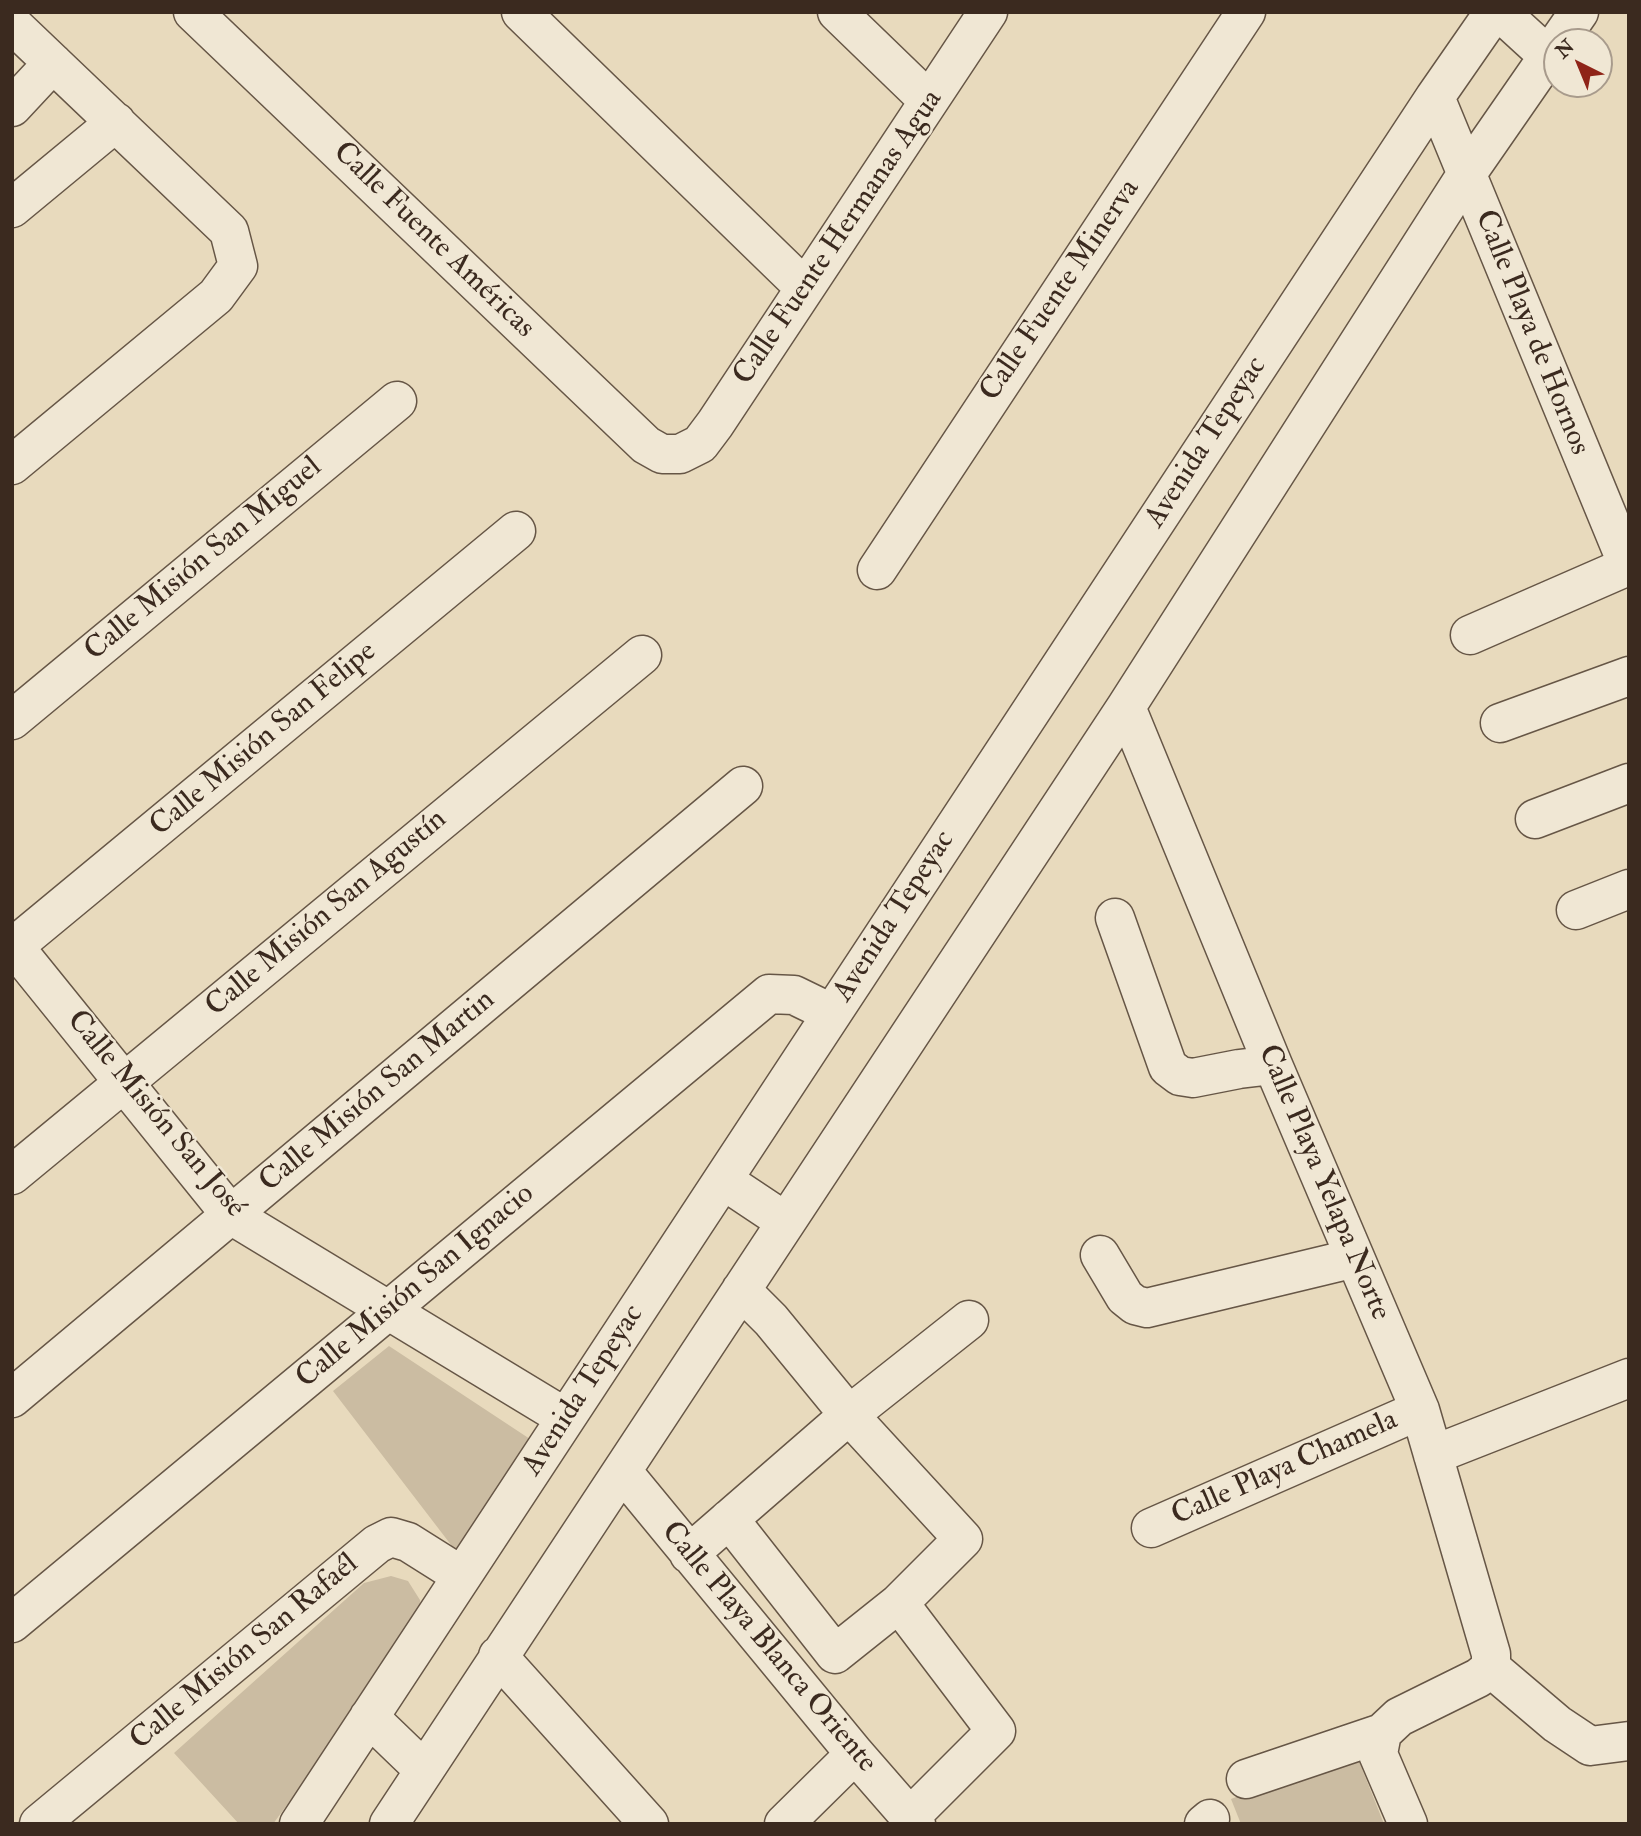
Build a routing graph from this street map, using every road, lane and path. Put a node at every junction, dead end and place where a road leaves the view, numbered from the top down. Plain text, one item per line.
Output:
1 (193, 12) edge
2 (521, 12) edge
3 (837, 12) edge
4 (988, 12) edge
5 (1246, 12) edge
6 (1494, 12) edge
7 (1500, 12) edge
8 (1579, 12) edge
9 (12, 24) edge
10 (1567, 28) edge
11 (1543, 51) edge
12 (1543, 61) edge
13 (53, 63) junction
14 (1435, 97) junction
15 (929, 101) junction
16 (12, 107) edge
17 (116, 122) junction
18 (1466, 175) junction
19 (12, 208) edge
20 (806, 288) junction
21 (397, 401) dead end
22 (680, 454) joint
23 (12, 465) edge
24 (516, 531) dead end
25 (1628, 567) edge
26 (877, 570) dead end
27 (1471, 635) dead end
28 (642, 655) dead end
29 (1629, 676) edge
30 (1125, 707) junction
31 (12, 720) edge
32 (1500, 723) dead end
33 (1629, 783) edge
34 (743, 786) dead end
35 (1535, 819) dead end
36 (1629, 889) edge
37 (1576, 910) dead end
38 (1115, 918) dead end
39 (13, 946) edge
40 (831, 1013) junction
41 (1273, 1065) junction
42 (124, 1082) junction
43 (12, 1175) edge
44 (723, 1180) junction
45 (231, 1215) junction
46 (786, 1222) junction
47 (1100, 1255) dead end
48 (1355, 1258) junction
49 (741, 1290) junction
50 (388, 1310) junction
51 (969, 1320) dead end
52 (1629, 1378) edge
53 (12, 1398) edge
54 (1420, 1410) junction
55 (849, 1415) junction
56 (566, 1418) junction
57 (1433, 1455) junction
58 (622, 1471) junction
59 (729, 1519) junction
60 (1151, 1528) dead end
61 (690, 1553) junction
62 (462, 1576) junction
63 (900, 1603) junction
64 (12, 1623) edge
65 (835, 1654) junction
66 (498, 1656) junction
67 (1491, 1668) junction
68 (798, 1685) junction
69 (369, 1717) junction
70 (1382, 1733) junction
71 (1629, 1741) edge
72 (855, 1754) junction
73 (1246, 1779) dead end
74 (410, 1804) edge
75 (913, 1820) edge
76 (39, 1824) edge
77 (299, 1824) edge
78 (649, 1824) edge
79 (784, 1824) edge
80 (1408, 1824) edge

1 - 22 street, Calle Fuente Américas
2 - 20 street
3 - 15 street
4 - 15 street, Calle Fuente Hermanas Agua
5 - 26 street, Calle Fuente Minerva
6 - 14 street, Avenida Tepeyac
7 - 11 street
8 - 10 street
9 - 13 street
12 - 18 street
13 - 16 street
13 - 17 street
14 - 18 street, Calle Playa de Hornos
14 - 40 street, Avenida Tepeyac
15 - 20 street, Calle Fuente Hermanas Agua
17 - 19 street
17 - 23 street
18 - 25 street, Calle Playa de Hornos
18 - 30 street
20 - 22 street, Calle Fuente Hermanas Agua
21 - 31 street, Calle Misión San Miguel
24 - 39 street, Calle Misión San Felipe
25 - 27 street
28 - 42 street, Calle Misión San Agustín
29 - 32 street
30 - 41 street, Calle Playa Yelapa Norte
30 - 46 street
33 - 35 street
34 - 45 street, Calle Misión San Martin
36 - 37 street
38 - 41 street
39 - 42 street, Calle Misión San José
40 - 44 street, Avenida Tepeyac
40 - 50 street, Calle Misión San Ignacio
41 - 48 street, Calle Playa Yelapa Norte
42 - 43 street, Calle Misión San Agustín
42 - 45 street, Calle Misión San José
44 - 46 street
44 - 56 street, Avenida Tepeyac
45 - 50 street, Calle Misión San José
45 - 53 street, Calle Misión San Martin
46 - 49 street
47 - 48 street
48 - 54 street, Calle Playa Yelapa Norte
49 - 55 street
49 - 58 street
50 - 56 street, Calle Misión San José
50 - 64 street, Calle Misión San Ignacio
51 - 55 street
52 - 57 street, Calle Playa Chamela
54 - 57 street, Calle Playa Yelapa Norte
54 - 60 street, Calle Playa Chamela
55 - 59 street
55 - 63 street
56 - 62 street, Avenida Tepeyac
57 - 67 street, Calle Playa Yelapa Norte
58 - 61 street, Calle Playa Blanca Oriente
58 - 66 street
59 - 61 street
59 - 65 street
61 - 68 street, Calle Playa Blanca Oriente
62 - 69 street, Avenida Tepeyac
62 - 76 street, Calle Misión San Rafaél
63 - 65 street
63 - 75 street
65 - 68 street
66 - 74 street
66 - 78 street
67 - 70 street
67 - 71 street
68 - 72 street, Calle Playa Blanca Oriente
69 - 74 street
69 - 77 street, Avenida Tepeyac
70 - 73 street
70 - 80 street
72 - 75 street, Calle Playa Blanca Oriente
72 - 79 street

